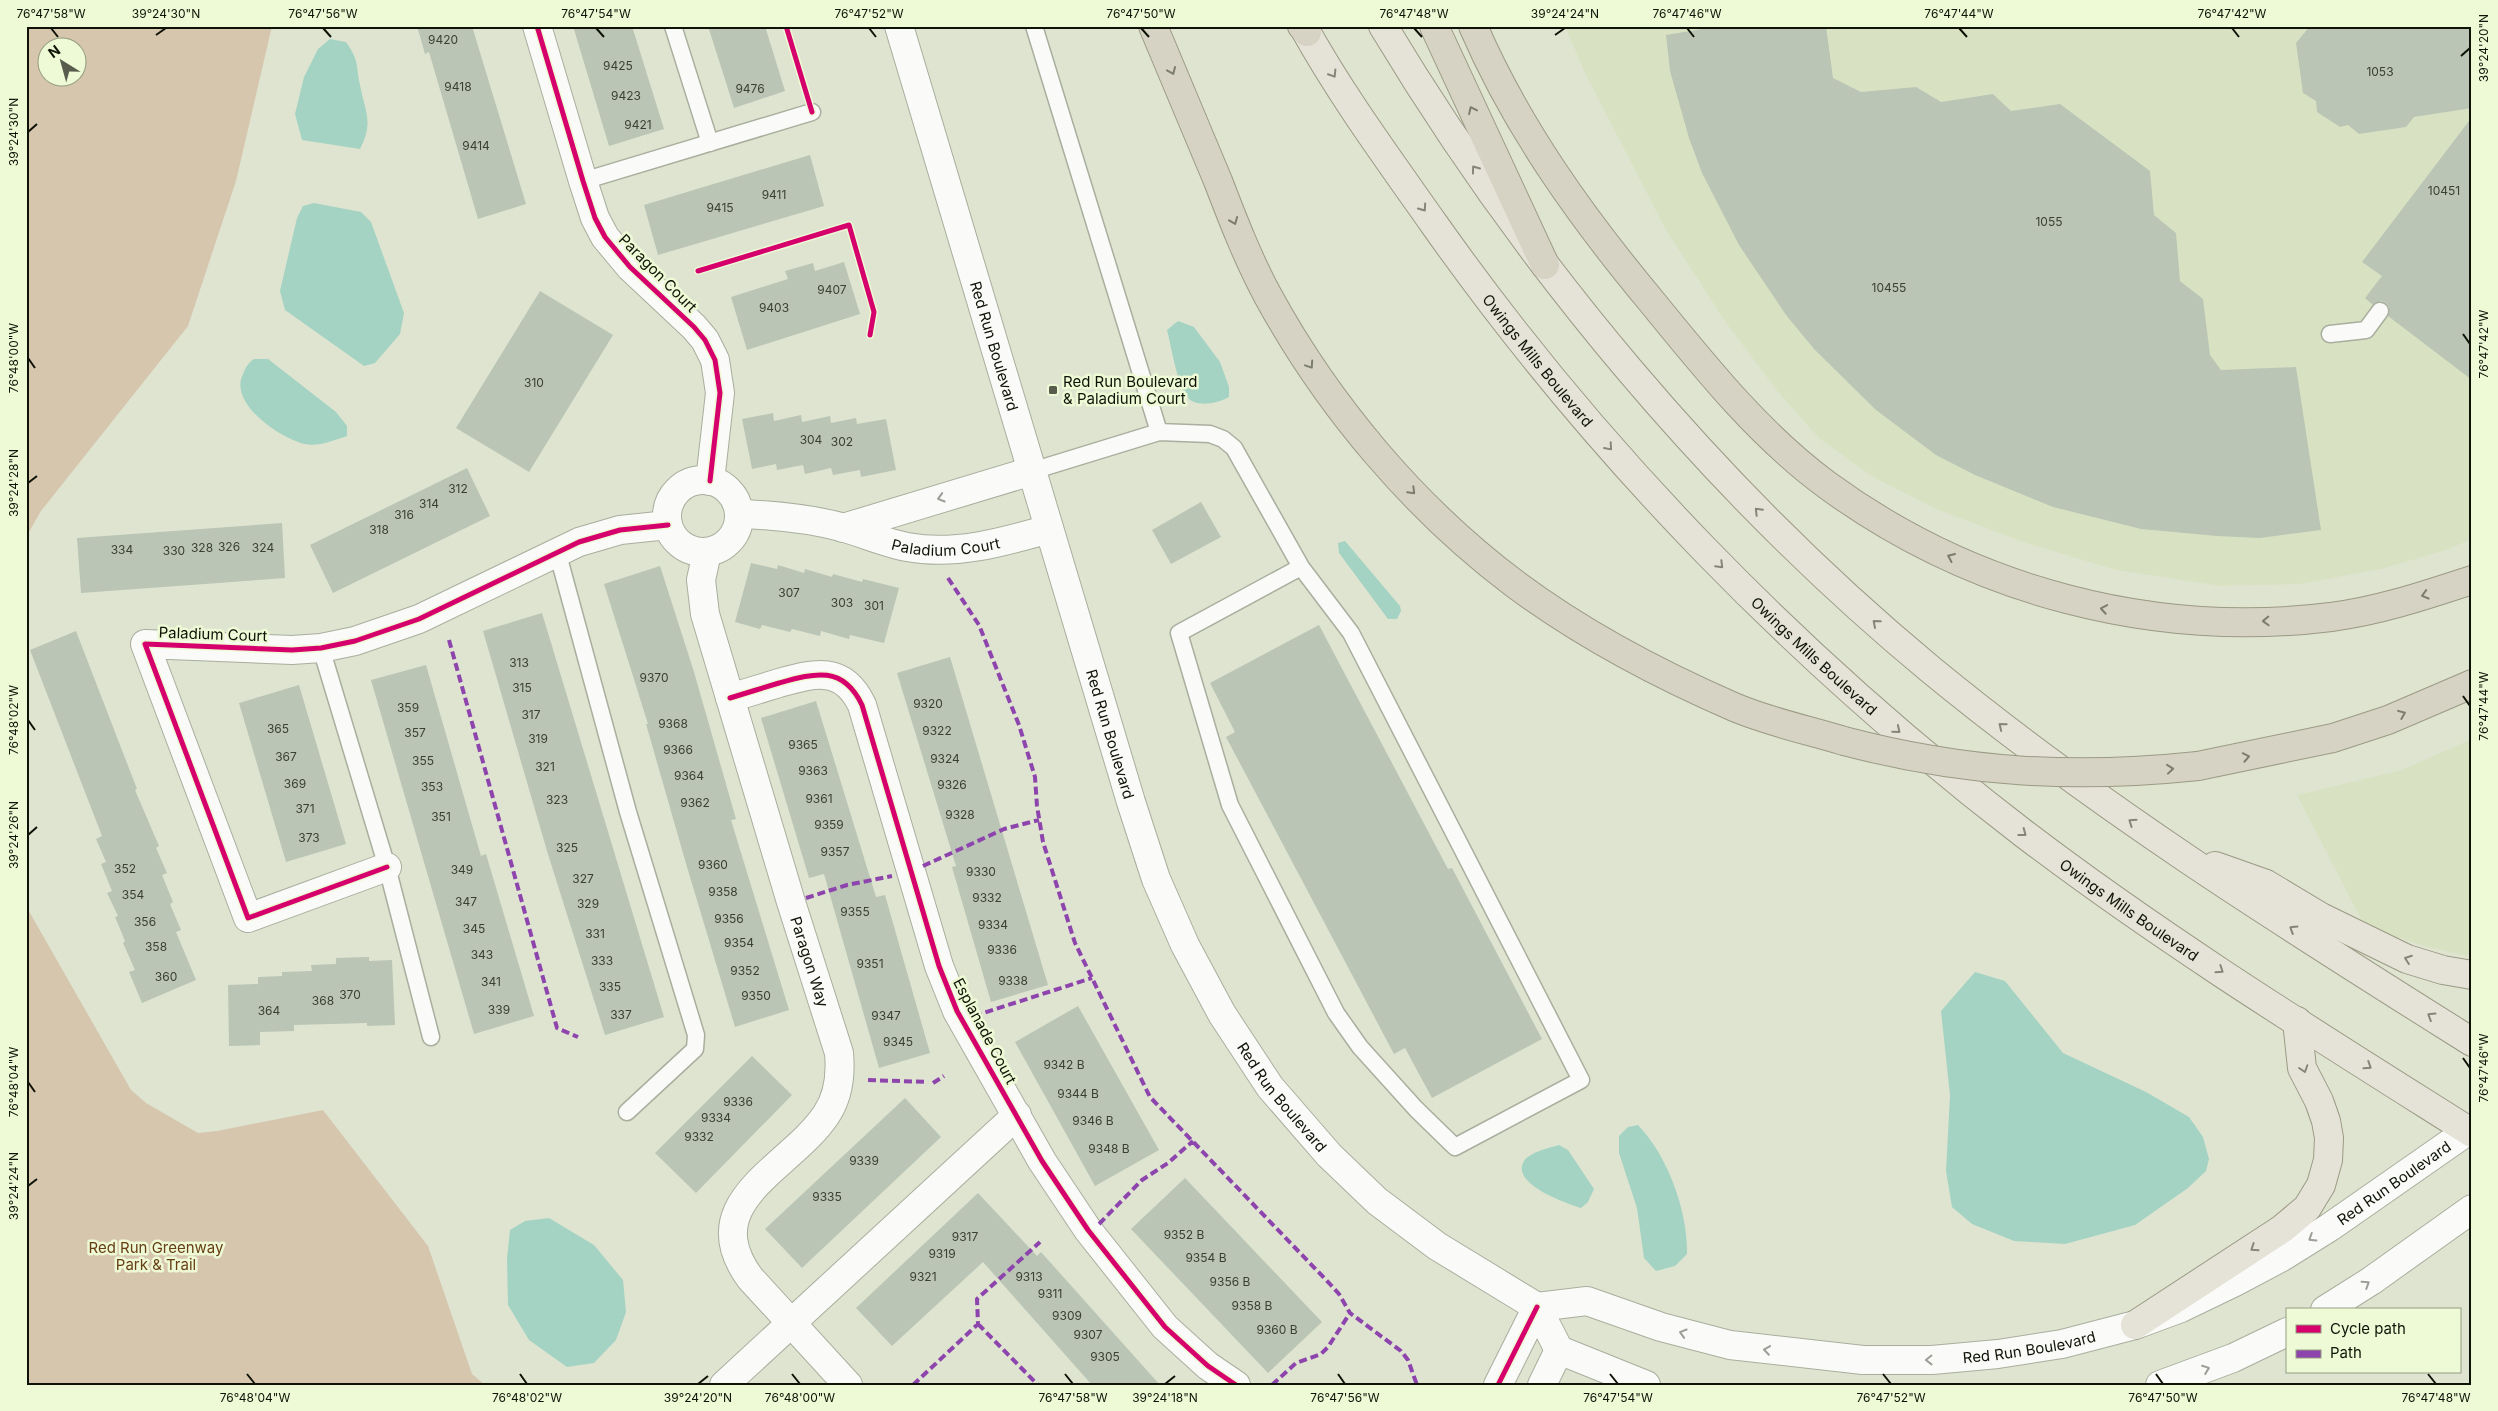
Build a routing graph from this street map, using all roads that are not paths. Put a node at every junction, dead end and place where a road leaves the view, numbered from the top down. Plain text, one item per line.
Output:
1 (537, 26) edge
2 (673, 26) edge
3 (899, 26) edge
4 (1034, 26) edge
5 (1153, 26) edge
6 (1383, 26) edge
7 (1434, 26) edge
8 (1474, 26) edge
9 (1304, 28) edge
10 (812, 112) dead end
11 (710, 143) junction
12 (583, 181) junction
13 (1545, 265) junction
14 (2380, 310) dead end
15 (2330, 334) dead end
16 (1160, 432) junction
17 (1032, 471) junction
18 (710, 481) junction
19 (739, 514) junction
20 (668, 525) junction
21 (842, 528) junction
22 (1049, 529) junction
23 (557, 551) junction
24 (707, 552) junction
25 (1301, 567) junction
26 (2472, 580) edge
27 (322, 648) junction
28 (2472, 684) edge
29 (730, 698) junction
30 (2172, 850) junction
31 (387, 867) junction
32 (2472, 975) edge
33 (2297, 1021) junction
34 (431, 1037) dead end
35 (2472, 1042) edge
36 (627, 1112) dead end
37 (1017, 1115) junction
38 (2470, 1131) edge
39 (2472, 1209) edge
40 (1537, 1307) junction
41 (2328, 1308) edge
42 (791, 1323) junction
43 (2135, 1325) junction
44 (2286, 1332) edge
45 (1559, 1350) junction
46 (724, 1385) edge
47 (848, 1385) edge
48 (1236, 1385) edge
49 (1498, 1385) edge
50 (1542, 1385) edge
51 (1646, 1385) edge
52 (2160, 1385) edge

1 - 12 street, Paragon Court
2 - 11 lane
3 - 17 street, Red Run Boulevard
4 - 16 lane
5 -> 28 highway, bridge
13 -> 6 main road
13 -> 7 highway
26 -> 8 highway
9 -> 33 main road, Owings Mills Boulevard
10 - 11 lane
11 - 12 lane
12 - 18 street, Paragon Court
30 -> 13 main road
14 - 15 lane
16 - 17 lane
16 - 25 lane
17 -> 21 street, Paladium Court
17 - 22 street, Red Run Boulevard
18 - 19 street
18 - 20 street
19 - 21 street, Paladium Court
19 - 24 street
20 - 23 street, Paladium Court
20 - 24 street
21 - 22 street, Paladium Court
22 - 40 street, Red Run Boulevard
23 - 27 street, Paladium Court
23 - 36 lane
24 - 29 street, Paragon Way
25 - 25 lane
27 - 31 lane
27 - 31 street, Paladium Court
29 - 37 street, Esplanade Court
29 - 42 street, Paragon Way
32 -> 30 main road
35 -> 30 main road
31 - 34 lane
33 -> 38 main road, Owings Mills Boulevard
33 -> 43 main road
37 - 42 street
37 - 48 street, Esplanade Court
38 -> 43 street, Red Run Boulevard
41 -> 39 street
43 -> 40 street, Red Run Boulevard
40 - 45 street
40 - 49 street
42 - 46 street
42 - 47 street, Paragon Way
52 -> 44 street
45 - 50 street
45 - 51 street

